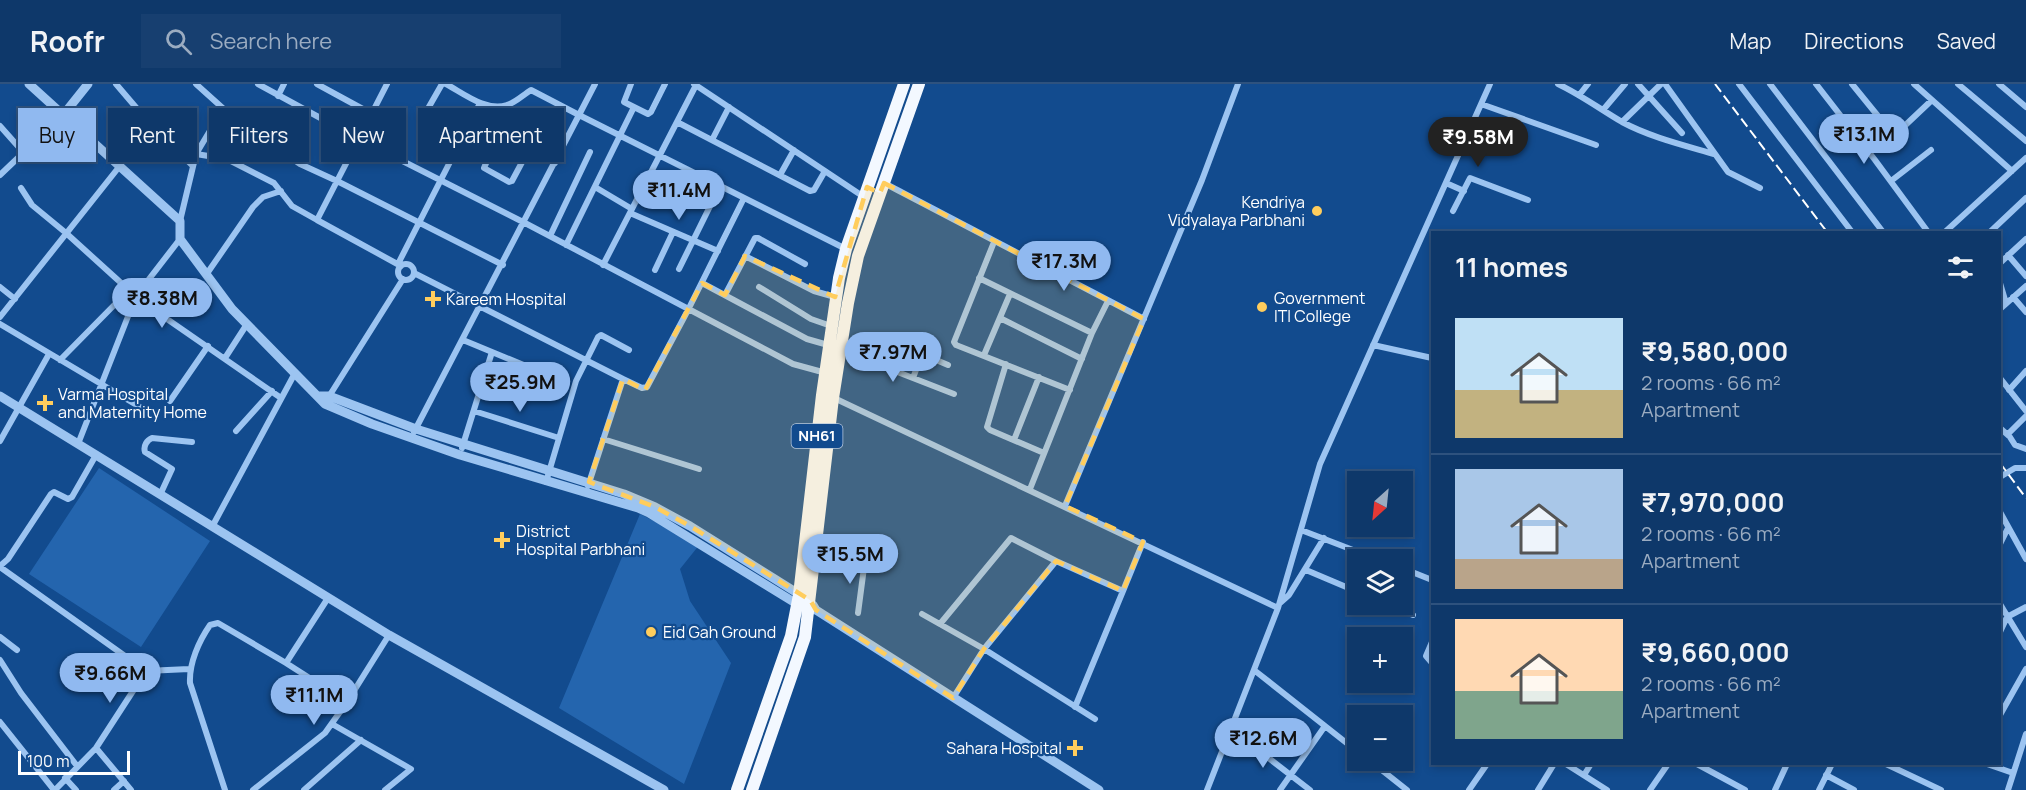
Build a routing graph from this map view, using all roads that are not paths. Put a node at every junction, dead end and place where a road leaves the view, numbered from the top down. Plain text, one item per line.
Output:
1 (29, 84) edge
2 (88, 84) edge
3 (116, 84) edge
4 (196, 84) edge
5 (258, 84) edge
6 (284, 84) edge
7 (317, 84) edge
8 (387, 84) edge
9 (444, 84) edge
10 (595, 84) edge
11 (631, 84) edge
12 (665, 84) edge
13 (904, 84) edge
14 (919, 84) edge
15 (1238, 84) edge
16 (1490, 84) edge
17 (1558, 84) edge
18 (1588, 84) edge
19 (1625, 84) edge
20 (1638, 84) edge
21 (1663, 84) edge
22 (1739, 84) edge
23 (1770, 84) edge
24 (1816, 84) edge
25 (1852, 84) edge
26 (1914, 84) edge
27 (1958, 84) edge
28 (1999, 84) edge
29 (695, 85) edge
30 (531, 87) edge
31 (1580, 94) junction
32 (278, 96) junction
33 (1649, 96) junction
34 (1932, 100) junction
35 (480, 103) junction
36 (1481, 104) junction
37 (729, 107) junction
38 (2026, 107) edge
39 (57, 108) edge
40 (69, 108) edge
41 (222, 108) edge
42 (361, 108) edge
43 (375, 108) edge
44 (429, 108) edge
45 (478, 108) edge
46 (634, 108) junction
47 (1603, 110) junction
48 (579, 115) junction
49 (321, 119) edge
50 (677, 122) junction
51 (1622, 122) junction
52 (0, 126) edge
53 (209, 132) edge
54 (1682, 133) dead end
55 (621, 136) junction
56 (712, 140) junction
57 (2026, 141) edge
58 (96, 145) edge
59 (1596, 145) dead end
60 (18, 146) edge
61 (794, 150) junction
62 (1931, 150) dead end
63 (197, 152) edge
64 (590, 152) dead end
65 (197, 154) edge
66 (1714, 154) junction
67 (660, 155) junction
68 (18, 158) edge
69 (2026, 158) edge
70 (193, 162) edge
71 (297, 162) edge
72 (347, 162) edge
73 (405, 162) edge
74 (450, 162) edge
75 (486, 162) edge
76 (522, 162) edge
77 (555, 163) joint
78 (192, 165) junction
79 (119, 167) junction
80 (825, 171) junction
81 (2012, 171) junction
82 (0, 175) edge
83 (780, 175) junction
84 (441, 180) junction
85 (337, 181) junction
86 (1891, 181) junction
87 (1446, 183) junction
88 (720, 186) junction
89 (595, 187) junction
90 (21, 188) dead end
91 (882, 188) junction
92 (1760, 188) dead end
93 (281, 191) junction
94 (1464, 191) junction
95 (866, 192) junction
96 (744, 198) junction
97 (2026, 198) edge
98 (1528, 200) dead end
99 (631, 211) junction
100 (1454, 211) dead end
101 (317, 220) junction
102 (180, 221) junction
103 (419, 223) junction
104 (525, 223) junction
105 (1851, 231) edge
106 (1882, 231) edge
107 (1927, 231) edge
108 (1946, 231) edge
109 (1991, 231) edge
110 (673, 232) junction
111 (66, 233) junction
112 (550, 236) junction
113 (180, 239) junction
114 (2026, 239) edge
115 (693, 240) junction
116 (994, 242) junction
117 (566, 245) junction
118 (846, 249) junction
119 (718, 251) junction
120 (2008, 255) junction
121 (745, 256) junction
122 (2001, 262) edge
123 (805, 264) dead end
124 (400, 265) junction
125 (503, 265) junction
126 (603, 265) junction
127 (679, 269) dead end
128 (655, 270) dead end
129 (414, 273) junction
130 (206, 275) junction
131 (2026, 276) edge
132 (979, 278) junction
133 (403, 279) junction
134 (702, 283) junction
135 (2001, 286) edge
136 (2026, 286) edge
137 (0, 287) edge
138 (759, 287) dead end
139 (129, 290) junction
140 (1010, 294) junction
141 (725, 295) junction
142 (136, 296) junction
143 (835, 297) junction
144 (2013, 297) junction
145 (15, 298) junction
146 (1108, 301) junction
147 (2006, 303) junction
148 (481, 307) junction
149 (2001, 308) edge
150 (688, 310) junction
151 (2026, 312) edge
152 (0, 317) edge
153 (1000, 318) junction
154 (1144, 319) junction
155 (0, 324) edge
156 (247, 324) junction
157 (831, 326) junction
158 (1092, 333) junction
159 (463, 340) junction
160 (1373, 345) junction
161 (208, 346) junction
162 (834, 347) junction
163 (629, 351) dead end
164 (492, 352) junction
165 (49, 354) junction
166 (984, 355) junction
167 (225, 358) junction
168 (1082, 358) junction
169 (1431, 358) edge
170 (60, 360) junction
171 (585, 360) junction
172 (1006, 364) junction
173 (948, 365) dead end
174 (2026, 371) edge
175 (295, 373) junction
176 (831, 374) junction
177 (550, 376) dead end
178 (1039, 377) junction
179 (913, 378) junction
180 (623, 379) junction
181 (2001, 379) edge
182 (102, 386) junction
183 (1070, 390) junction
184 (2009, 390) junction
185 (272, 391) junction
186 (954, 394) dead end
187 (0, 396) edge
188 (827, 396) junction
189 (281, 398) junction
190 (327, 400) junction
191 (170, 401) dead end
192 (20, 408) junction
193 (145, 410) dead end
194 (474, 411) junction
195 (2026, 411) edge
196 (376, 414) junction
197 (2026, 416) edge
198 (372, 424) junction
199 (416, 429) junction
200 (2001, 429) edge
201 (236, 431) dead end
202 (2009, 436) junction
203 (411, 438) junction
204 (559, 438) junction
205 (603, 438) junction
206 (1014, 440) junction
207 (0, 441) edge
208 (192, 442) dead end
209 (78, 444) junction
210 (464, 444) junction
211 (2026, 449) edge
212 (1044, 453) junction
213 (96, 455) junction
214 (460, 455) junction
215 (2026, 468) edge
216 (699, 469) dead end
217 (549, 471) junction
218 (2001, 476) edge
219 (546, 482) junction
220 (589, 482) junction
221 (1030, 489) junction
222 (586, 494) junction
223 (160, 495) junction
224 (1065, 506) junction
225 (2001, 514) edge
226 (212, 527) junction
227 (2008, 528) junction
228 (1301, 530) junction
229 (878, 538) dead end
230 (1324, 538) junction
231 (1143, 542) junction
232 (2001, 542) edge
233 (1352, 549) edge
234 (814, 557) junction
235 (2026, 559) edge
236 (865, 560) junction
237 (1056, 561) junction
238 (0, 566) edge
239 (1306, 570) junction
240 (1413, 572) edge
241 (1431, 580) edge
242 (1347, 587) edge
243 (1123, 591) junction
244 (328, 598) junction
245 (806, 604) junction
246 (1279, 606) junction
247 (2001, 606) edge
248 (2026, 606) edge
249 (858, 613) dead end
250 (922, 614) dead end
251 (2007, 617) junction
252 (940, 624) junction
253 (2001, 630) edge
254 (389, 635) junction
255 (0, 637) edge
256 (1431, 644) edge
257 (2026, 647) edge
258 (984, 649) junction
259 (17, 650) dead end
260 (0, 660) edge
261 (1431, 662) edge
262 (286, 663) junction
263 (189, 669) junction
264 (2026, 669) edge
265 (1254, 670) junction
266 (146, 671) junction
267 (953, 698) junction
268 (347, 702) junction
269 (2002, 705) edge
270 (1075, 707) junction
271 (1095, 719) dead end
272 (0, 722) edge
273 (333, 724) junction
274 (1325, 726) junction
275 (1230, 729) junction
276 (2026, 734) edge
277 (361, 740) junction
278 (1347, 743) edge
279 (96, 748) junction
280 (1486, 765) edge
281 (1553, 765) edge
282 (1568, 765) edge
283 (1590, 765) edge
284 (1667, 765) edge
285 (1699, 765) edge
286 (1787, 765) edge
287 (1831, 765) edge
288 (1888, 765) edge
289 (1904, 765) edge
290 (1990, 765) edge
291 (77, 766) junction
292 (1383, 771) edge
293 (1901, 771) junction
294 (2013, 773) junction
295 (1291, 775) junction
296 (1584, 775) junction
297 (1826, 775) junction
298 (65, 778) junction
299 (124, 781) junction
300 (54, 790) edge
301 (76, 790) edge
302 (114, 790) edge
303 (131, 790) edge
304 (225, 790) edge
305 (253, 790) edge
306 (304, 790) edge
307 (385, 790) edge
308 (664, 790) edge
309 (737, 790) edge
310 (752, 790) edge
311 (1099, 790) edge
312 (1207, 790) edge
313 (1280, 790) edge
314 (1310, 790) edge
315 (1407, 790) edge
316 (1469, 790) edge
317 (1538, 790) edge
318 (1607, 790) edge
319 (1650, 790) edge
320 (1745, 790) edge
321 (1775, 790) edge
322 (1819, 790) edge
323 (1854, 790) edge
324 (1941, 790) edge
325 (2008, 790) edge

1 - 39 street
2 - 40 street
3 - 78 street
4 - 41 street
5 - 32 street
6 - 32 street
7 - 42 street
8 - 43 street
9 - 35 street
9 - 44 street
10 - 48 street
11 - 46 street
12 - 46 street
13 - 95 highway, NH61
14 - 91 highway, NH61
15 - 154 street
16 - 36 street
17 - 31 street
18 - 31 street
19 - 47 street
20 - 33 street
21 - 33 street
21 - 66 street
22 - 105 street
23 - 106 street
24 - 86 street
25 - 34 street
26 - 34 street
27 - 57 street
28 - 38 street
29 - 37 street
29 - 50 street
30 - 35 street
30 - 48 street
31 - 47 street
32 - 49 street
33 - 51 street
33 - 54 street
34 - 81 street
35 - 45 street
36 - 59 street
36 - 87 street
37 - 56 street
37 - 61 street
46 - 55 street
47 - 51 street
48 - 55 street
48 - 77 street
50 - 56 street
50 - 67 street
51 - 66 street
52 - 60 street
53 - 63 street
55 - 67 street
55 - 89 street
56 - 83 street
58 - 79 street
61 - 80 street
61 - 83 street
62 - 86 street
64 - 112 street
65 - 93 street
66 - 92 street
67 - 88 street
67 - 99 street
68 - 82 street
69 - 81 street
70 - 78 street
71 - 85 street
72 - 85 street
73 - 84 street
74 - 84 street
75 - 76 street
77 - 104 street
78 - 102 street
79 - 102 street
79 - 111 street
80 - 83 street
80 - 95 street
81 - 108 street
84 - 103 street
84 - 104 street
85 - 101 street
85 - 103 street
86 - 107 street
87 - 94 street
87 - 160 street
88 - 96 street
88 - 115 street
89 - 99 street
89 - 117 street
90 - 111 street
91 - 95 highway
91 - 116 street
91 - 162 highway, NH61
93 - 101 street
93 - 130 street
94 - 98 street
94 - 100 street
95 - 118 highway, NH61
96 - 118 street
96 - 119 street
97 - 109 street
99 - 110 street
99 - 126 street
101 - 124 street
102 - 113 street
103 - 124 street
103 - 125 street
104 - 112 street
104 - 125 street
110 - 115 street
110 - 128 street
111 - 139 street
111 - 145 street
112 - 117 street
113 - 130 street
113 - 142 street
114 - 120 street
115 - 119 street
115 - 127 street
116 - 132 street
116 - 146 street
117 - 126 street
118 - 143 highway, NH61
119 - 134 street
120 - 122 street
120 - 131 street
121 - 123 street
121 - 141 street
121 - 143 street
124 - 129 street
124 - 133 street
125 - 148 street
126 - 150 street
129 - 133 street
129 - 148 street
130 - 156 street
132 - 140 street
132 - 166 street
133 - 190 street
134 - 141 street
134 - 150 street
135 - 147 street
136 - 144 street
137 - 145 street
138 - 157 street
139 - 142 street
139 - 170 street
140 - 153 street
140 - 158 street
141 - 162 street
142 - 161 street
142 - 182 street
143 - 157 highway, NH61
144 - 147 street
144 - 151 street
145 - 152 street
146 - 154 street
146 - 158 street
147 - 149 street
148 - 159 street
148 - 171 street
150 - 176 street
150 - 180 street
153 - 166 street
153 - 168 street
154 - 224 street
155 - 165 street
156 - 167 street
156 - 175 street
157 - 162 highway, NH61
158 - 168 street
159 - 164 street
159 - 199 street
160 - 169 street
160 - 228 street
161 - 167 street
161 - 191 street
162 - 176 highway, NH61
162 - 179 street
163 - 171 street
164 - 177 street
164 - 194 street
165 - 170 street
165 - 192 street
166 - 172 street
167 - 185 street
168 - 183 street
170 - 182 street
171 - 180 street
171 - 204 street
172 - 178 street
172 - 206 street
173 - 179 street
174 - 184 street
175 - 189 street
175 - 190 street
176 - 188 highway, NH61
178 - 183 street
178 - 206 street
179 - 186 street
180 - 205 street
181 - 184 street
182 - 193 street
182 - 209 street
183 - 212 street
184 - 195 street
185 - 189 street
185 - 201 street
187 - 192 street
188 - 221 street
188 - 234 highway, NH61
188 - 245 highway, NH61
189 - 226 street
190 - 196 street
190 - 198 street
192 - 207 street
192 - 209 street
194 - 204 street
194 - 210 street
196 - 198 street
196 - 199 street
197 - 202 street
198 - 203 street
199 - 203 street
199 - 210 street
200 - 202 street
202 - 211 street
203 - 214 street
204 - 217 street
205 - 216 street
205 - 220 street
206 - 212 street
208 - 223 street
209 - 213 street
210 - 214 street
210 - 217 street
212 - 221 street
213 - 223 street
213 - 238 street
214 - 219 street
215 - 218 street
217 - 219 street
217 - 220 street
219 - 222 street
220 - 222 street
220 - 245 street
221 - 224 street
222 - 245 street
223 - 226 street
224 - 231 street
225 - 227 street
226 - 244 street
227 - 232 street
227 - 235 street
228 - 230 street
228 - 246 street
229 - 236 street
230 - 233 street
230 - 239 street
231 - 243 street
231 - 246 street
234 - 236 street
234 - 245 highway, NH61
236 - 249 street
237 - 243 street
237 - 252 street
237 - 258 street
238 - 266 street
239 - 242 street
239 - 246 street
240 - 241 street
243 - 270 street
244 - 254 street
244 - 262 street
245 - 267 street
245 - 309 highway, NH61
245 - 310 highway, NH61
246 - 265 street
247 - 251 street
248 - 251 street
250 - 252 street
251 - 253 street
251 - 257 street
252 - 258 street
254 - 268 street
254 - 308 street
255 - 259 street
256 - 261 street
258 - 267 street
258 - 270 street
260 - 291 street
262 - 263 street
262 - 268 street
263 - 266 street
263 - 304 street
264 - 269 street
265 - 274 street
265 - 275 street
266 - 279 street
267 - 311 street
268 - 273 street
270 - 271 street
272 - 300 street
273 - 277 street
273 - 305 street
274 - 278 street
274 - 295 street
275 - 295 street
275 - 312 street
276 - 294 street
277 - 306 street
277 - 307 street
279 - 291 street
279 - 299 street
280 - 316 street
281 - 317 street
282 - 296 street
283 - 296 street
284 - 319 street
285 - 320 street
286 - 321 street
287 - 297 street
288 - 293 street
289 - 293 street
290 - 294 street
291 - 298 street
292 - 315 street
293 - 324 street
294 - 325 street
295 - 313 street
295 - 314 street
296 - 318 street
297 - 322 street
297 - 323 street
298 - 300 street
298 - 301 street
299 - 302 street
299 - 303 street

